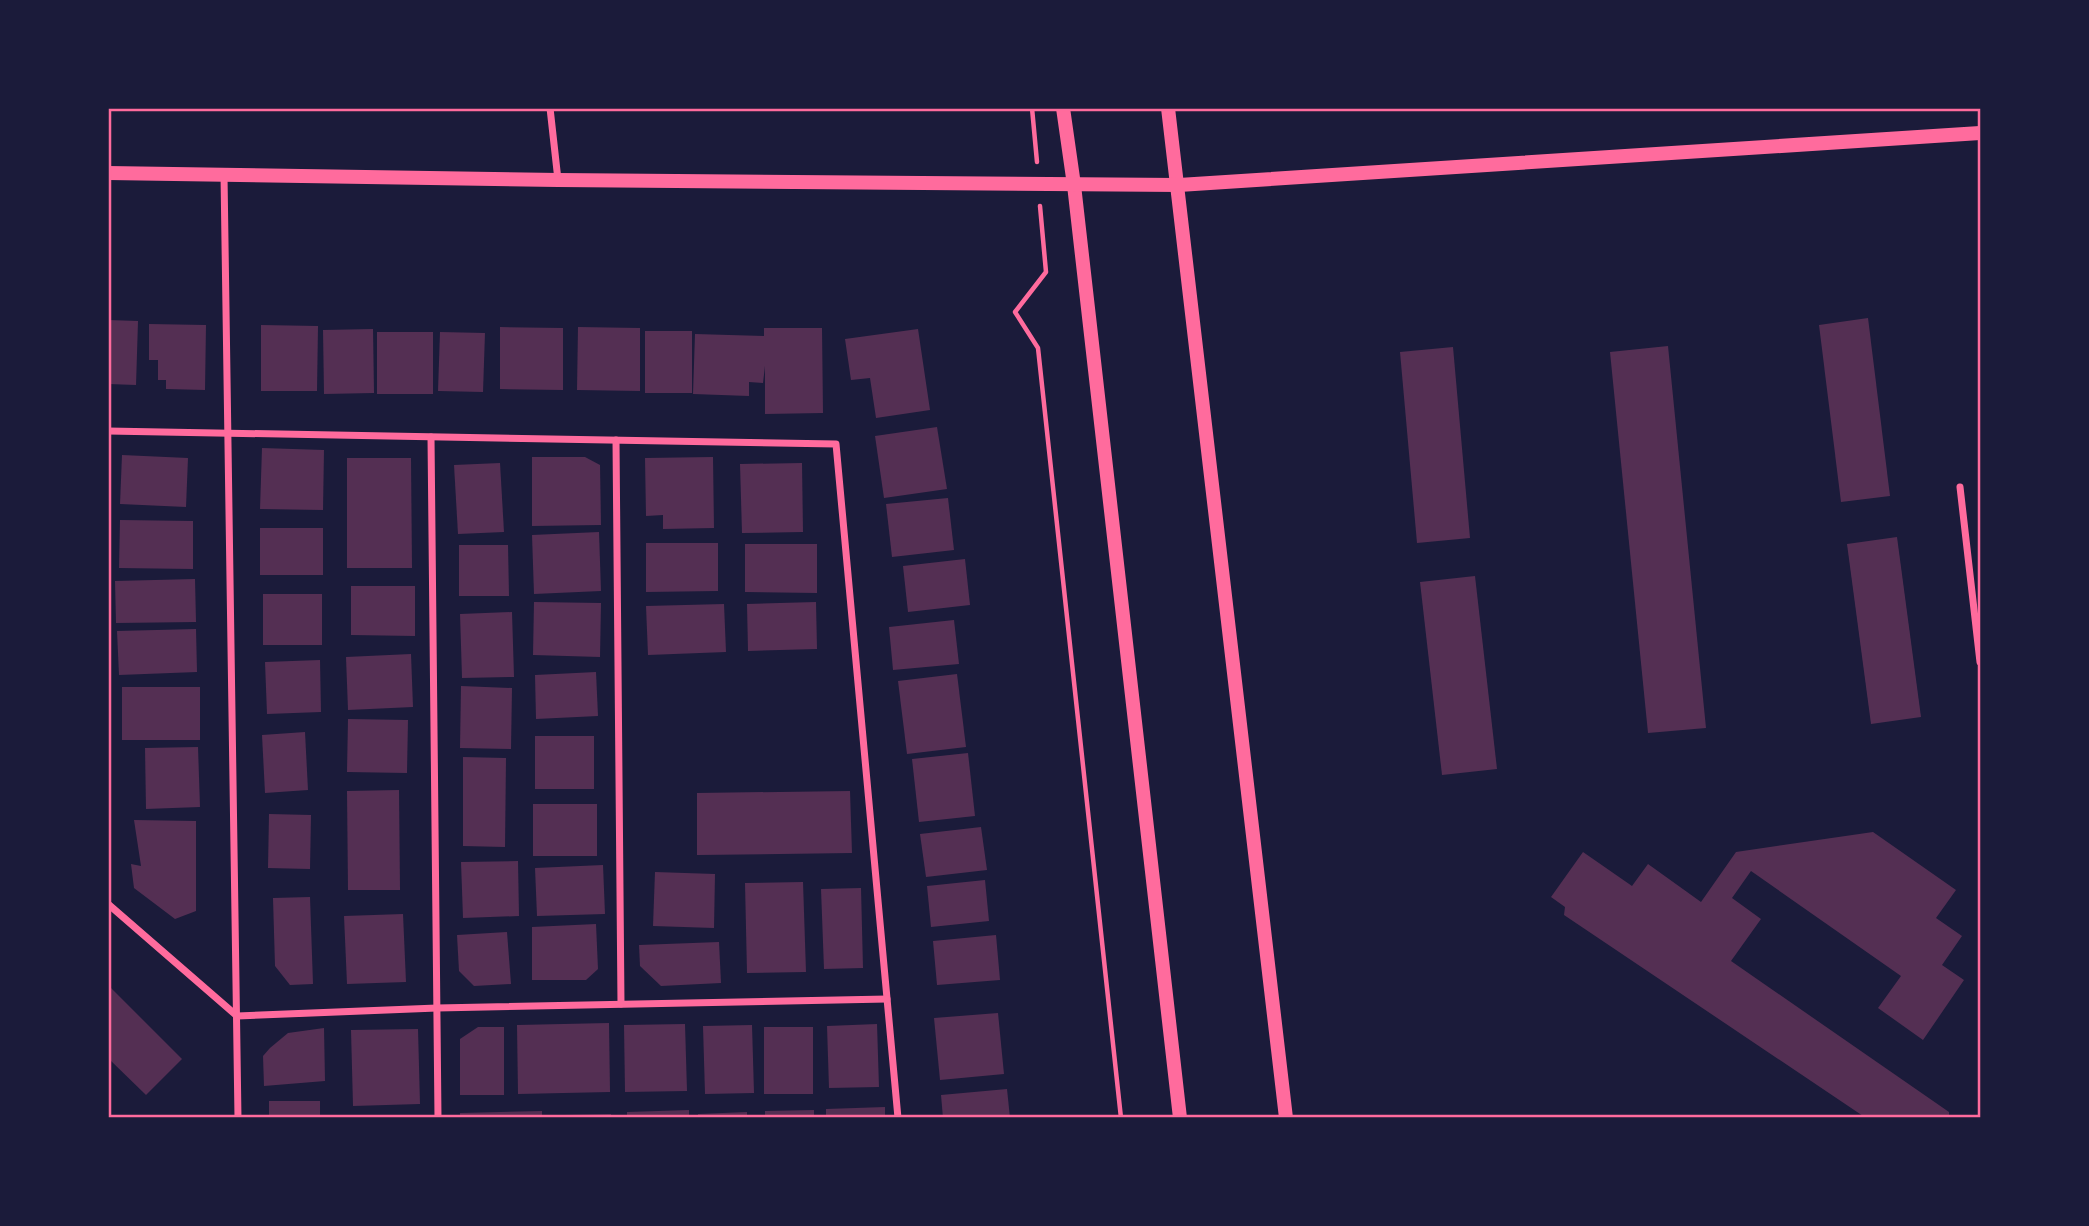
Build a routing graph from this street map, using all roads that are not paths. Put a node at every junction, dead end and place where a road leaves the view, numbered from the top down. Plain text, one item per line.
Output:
1 (550, 108) edge
2 (1063, 108) edge
3 (1168, 108) edge
4 (1980, 133) edge
5 (108, 173) edge
6 (224, 175) junction
7 (558, 180) junction
8 (1074, 184) junction
9 (1179, 186) junction
10 (108, 431) edge
11 (229, 433) junction
12 (431, 437) junction
13 (617, 440) junction
14 (1960, 487) dead end
15 (1980, 662) edge
16 (108, 904) edge
17 (887, 999) junction
18 (621, 1004) junction
19 (437, 1008) junction
20 (237, 1016) junction
21 (238, 1118) edge
22 (438, 1118) edge
23 (898, 1118) edge
24 (1180, 1118) edge
25 (1286, 1118) edge

1 - 7 street
2 - 8 main road
3 - 9 main road
4 - 9 main road
5 - 6 main road
6 - 7 main road
6 - 11 street
7 - 8 main road
8 - 9 main road
8 - 24 main road
9 - 25 main road
10 - 11 street
11 - 12 street
11 - 20 street
12 - 13 street
12 - 19 street
13 - 17 street
13 - 18 street
14 - 15 street
16 - 20 street
17 - 18 street
17 - 23 street
18 - 19 street
19 - 20 street
19 - 22 street
20 - 21 street

